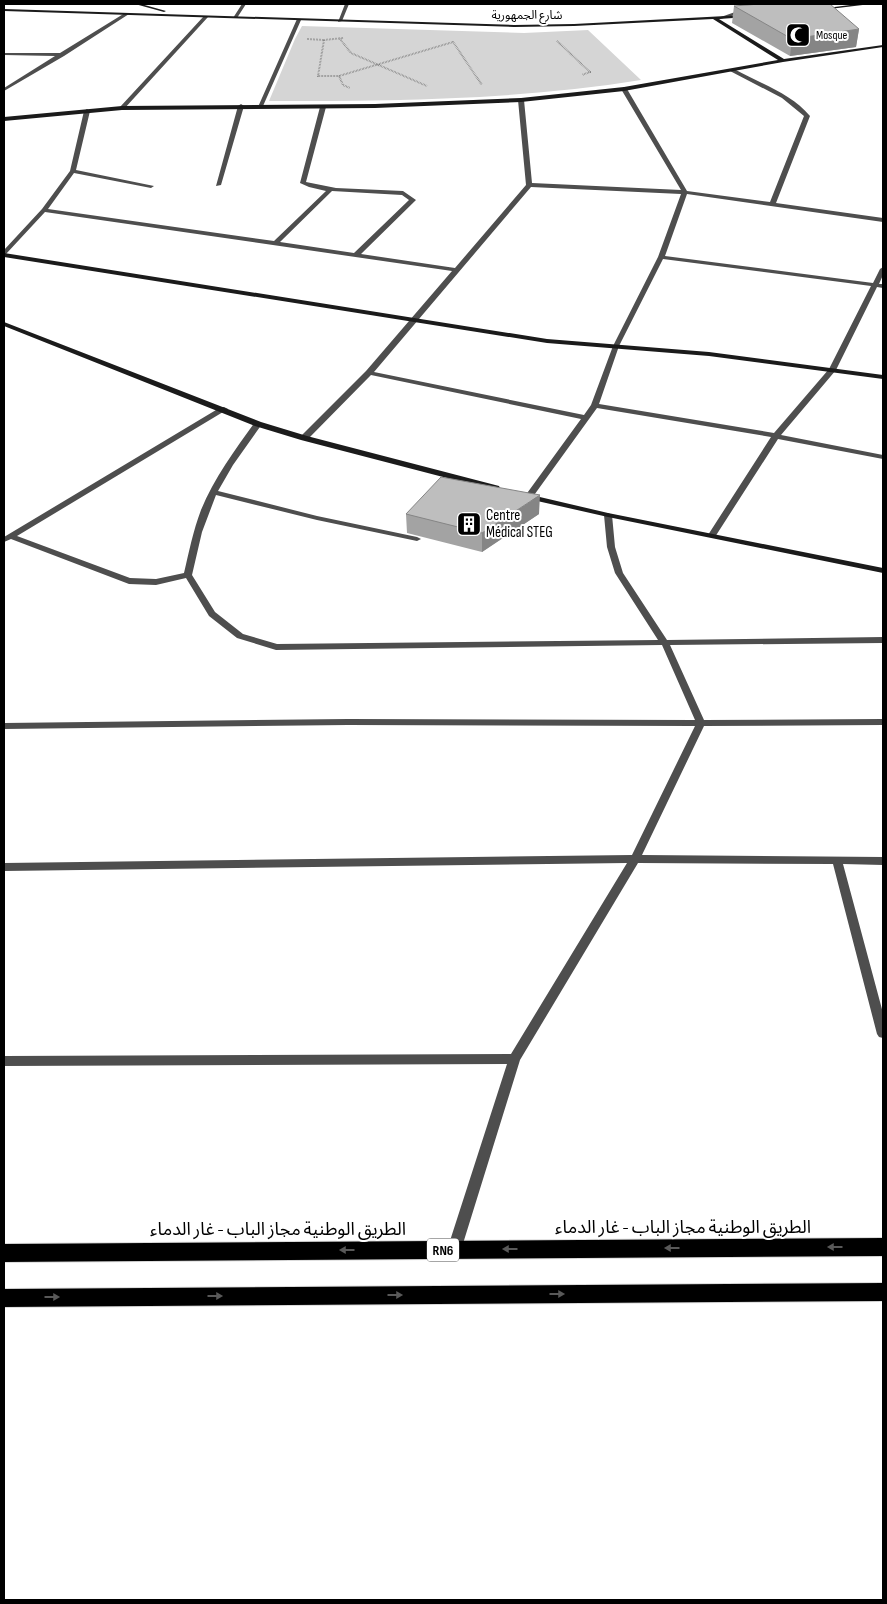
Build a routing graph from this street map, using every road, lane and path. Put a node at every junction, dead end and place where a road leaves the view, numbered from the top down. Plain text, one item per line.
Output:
1 (137, 4) edge
2 (244, 4) edge
3 (346, 4) edge
4 (761, 4) edge
5 (869, 4) edge
6 (44, 5) dead end
7 (4, 10) edge
8 (18, 10) junction
9 (815, 10) edge
10 (127, 14) junction
11 (177, 15) junction
12 (748, 16) edge
13 (206, 17) junction
14 (235, 17) junction
15 (717, 18) junction
16 (299, 20) junction
17 (340, 21) junction
18 (539, 26) junction
19 (340, 38) junction
20 (348, 38) dead end
21 (443, 41) dead end
22 (453, 42) junction
23 (883, 46) edge
24 (4, 54) edge
25 (62, 55) junction
26 (783, 61) junction
27 (376, 65) junction
28 (732, 70) junction
29 (339, 76) junction
30 (576, 77) dead end
31 (482, 86) dead end
32 (435, 89) dead end
33 (4, 90) edge
34 (355, 90) dead end
35 (624, 90) junction
36 (521, 100) junction
37 (241, 106) junction
38 (260, 106) junction
39 (323, 107) junction
40 (122, 108) junction
41 (87, 111) junction
42 (4, 119) edge
43 (72, 171) junction
44 (218, 185) dead end
45 (529, 185) junction
46 (151, 186) dead end
47 (331, 189) junction
48 (685, 192) junction
49 (773, 203) junction
50 (44, 210) junction
51 (883, 220) edge
52 (275, 244) junction
53 (4, 254) edge
54 (356, 255) junction
55 (661, 257) junction
56 (883, 269) edge
57 (458, 270) junction
58 (879, 286) edge
59 (413, 321) junction
60 (4, 324) edge
61 (616, 346) junction
62 (832, 370) junction
63 (369, 373) junction
64 (883, 377) edge
65 (594, 405) junction
66 (224, 409) junction
67 (586, 418) junction
68 (258, 424) junction
69 (776, 436) junction
70 (304, 438) junction
71 (883, 458) edge
72 (501, 489) edge
73 (213, 492) junction
74 (519, 494) edge
75 (529, 496) junction
76 (608, 515) junction
77 (712, 535) junction
78 (8, 538) edge
79 (417, 539) dead end
80 (883, 571) edge
81 (188, 576) junction
82 (883, 640) edge
83 (665, 643) junction
84 (883, 722) edge
85 (701, 723) junction
86 (4, 726) edge
87 (635, 860) junction
88 (837, 861) junction
89 (883, 861) edge
90 (4, 867) edge
91 (883, 1034) edge
92 (514, 1060) junction
93 (4, 1061) edge
94 (883, 1247) edge
95 (454, 1250) junction
96 (4, 1253) edge
97 (883, 1292) edge
98 (4, 1298) edge

1 - 11 street
2 - 14 street
3 - 17 street
4 - 15 street
5 - 9 street
6 - 8 street
7 - 8 street, شارع الجمهورية
8 - 10 street, شارع الجمهورية
10 - 11 street, شارع الجمهورية
10 - 25 street
11 - 13 street, شارع الجمهورية
12 - 15 street, شارع الجمهورية
13 - 14 street, شارع الجمهورية
13 - 40 street
14 - 16 street, شارع الجمهورية
15 - 18 street, شارع الجمهورية
15 - 26 street
16 - 17 street, شارع الجمهورية
16 - 38 street
17 - 18 street, شارع الجمهورية
18 - 30 path
19 - 20 path
19 - 27 path
19 - 29 path
21 - 22 path
22 - 27 path
22 - 31 path
23 - 26 street
24 - 25 street
25 - 33 street
26 - 28 street
27 - 29 path
27 - 32 path
28 - 35 street
28 - 49 street
29 - 34 path
35 - 36 street
35 - 48 street
36 - 39 street
36 - 45 street
37 - 38 street
37 - 40 street
37 - 44 street
38 - 39 street
39 - 47 street
40 - 41 street
41 - 42 street
41 - 43 street
43 - 46 street
43 - 50 street
45 - 48 street
45 - 57 street
47 - 52 street
47 - 54 street
48 - 49 street
48 - 55 street
49 - 51 street
50 - 52 street
50 - 53 street
52 - 54 street
53 - 59 street
54 - 57 street
55 - 58 street
55 - 61 street
56 - 58 street
57 - 59 street
58 - 62 street
59 - 61 street
59 - 63 street
60 - 66 street
61 - 62 street
61 - 65 street
62 - 64 street
62 - 69 street
63 - 67 street
63 - 70 street
65 - 67 street
65 - 69 street
66 - 68 street
66 - 78 street
67 - 75 street
68 - 70 street
68 - 73 street
69 - 71 street
69 - 77 street
70 - 72 street
73 - 79 street
73 - 81 street
74 - 75 street
75 - 76 street
76 - 77 street
76 - 83 street
77 - 80 street
78 - 81 street
81 - 83 street
82 - 83 street
83 - 85 street
84 - 85 street
85 - 86 street
85 - 87 street
87 - 88 street
87 - 90 street
87 - 92 street
88 - 89 street
88 - 91 street
92 - 93 street
92 - 95 street
94 -> 95 highway, الطريق الوطنية مجاز الباب - غار الدماء / RN6
95 -> 96 highway, الطريق الوطنية مجاز الباب - غار الدماء / RN6
98 -> 97 highway

